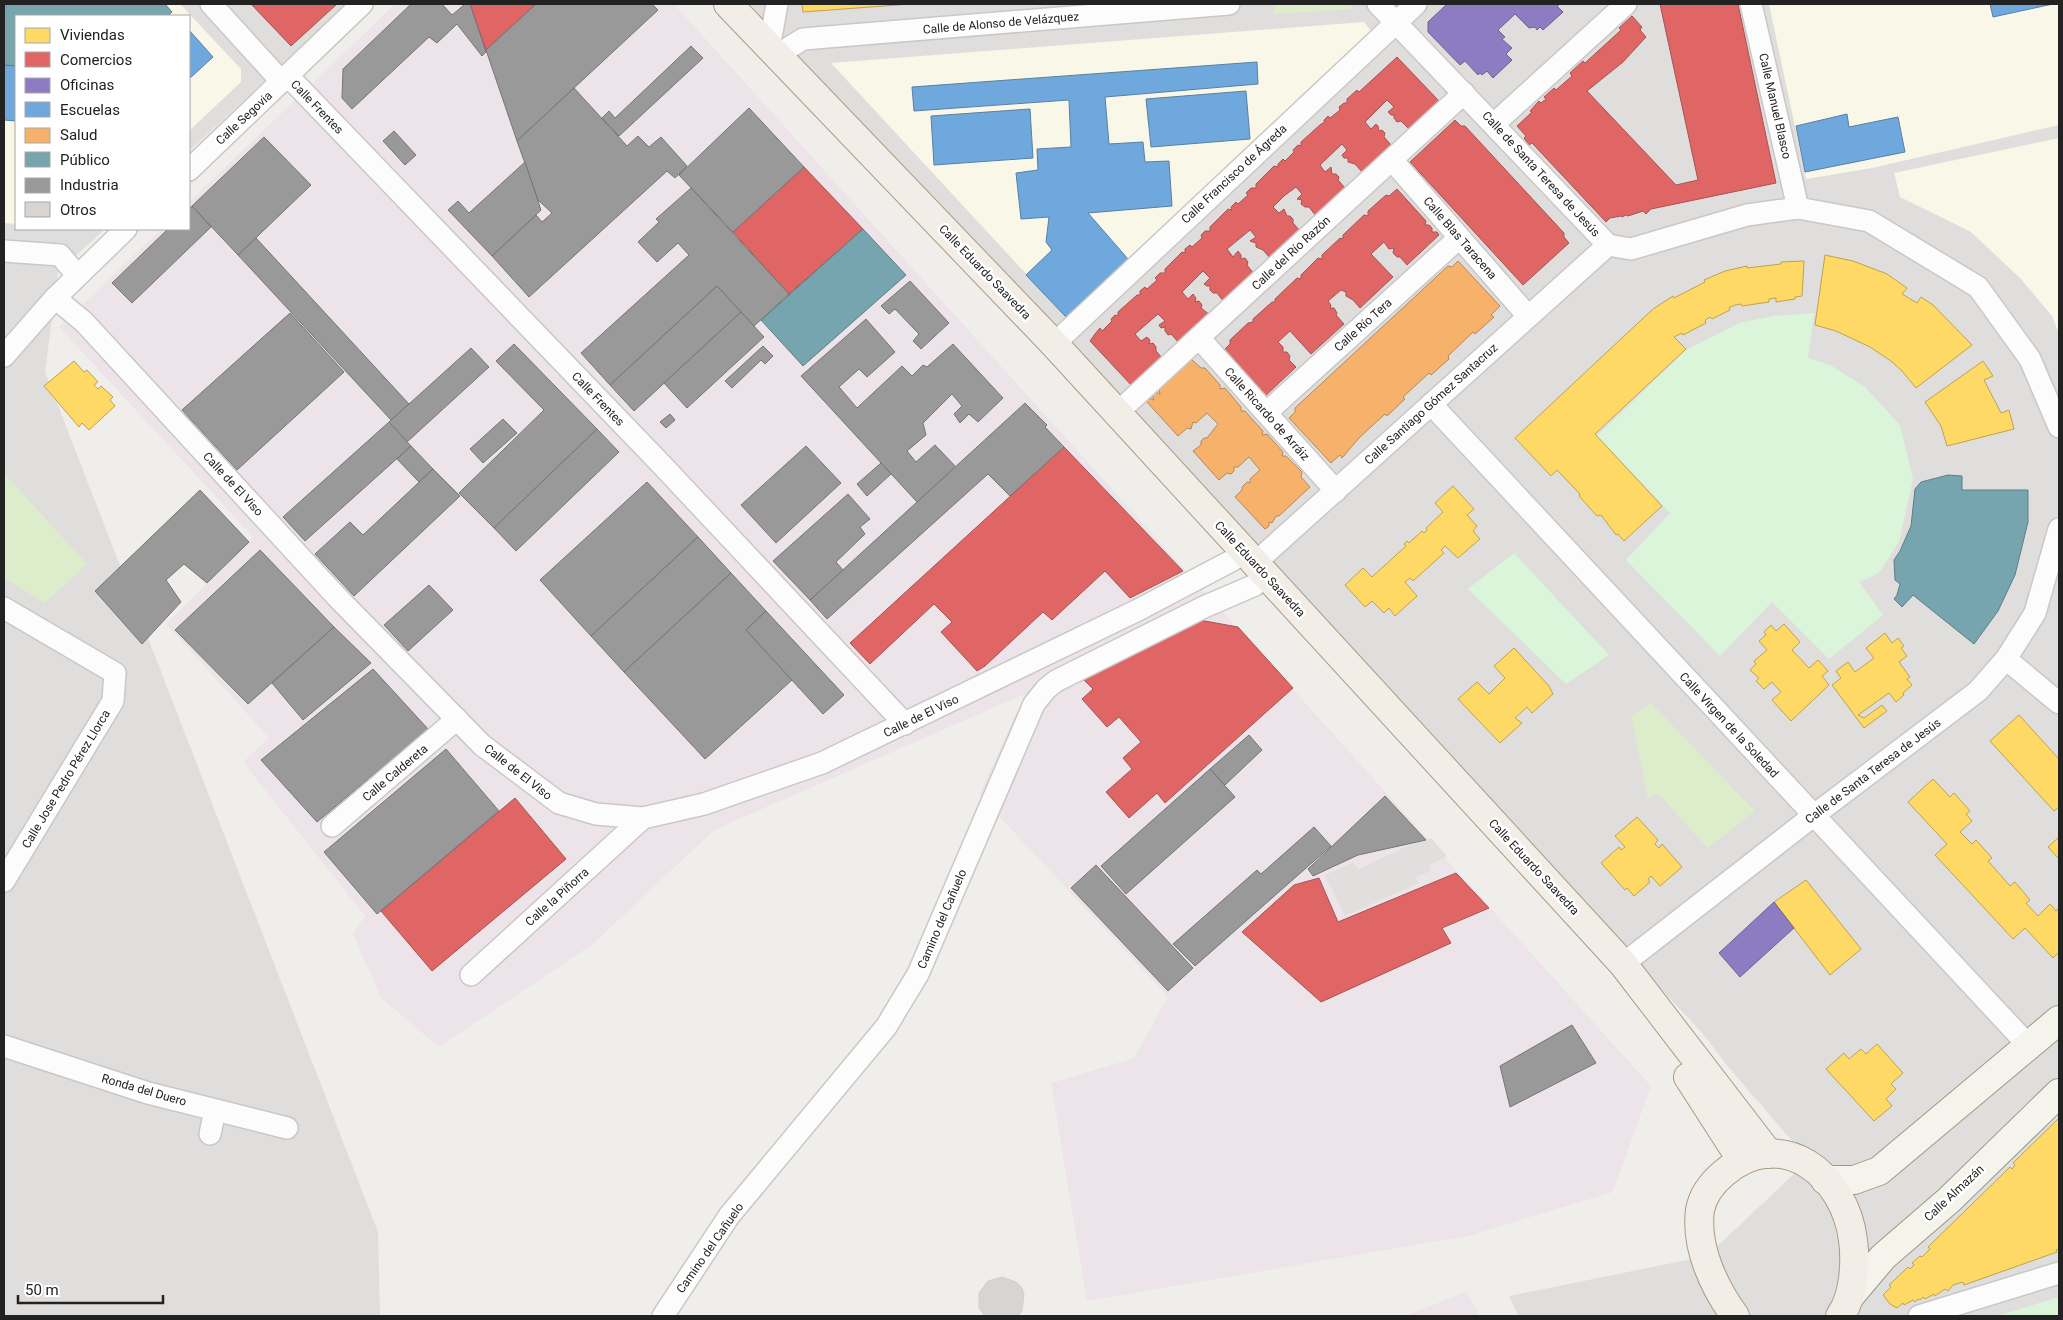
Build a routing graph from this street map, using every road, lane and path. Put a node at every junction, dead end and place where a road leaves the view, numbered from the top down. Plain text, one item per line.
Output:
1 (211, 4) edge
2 (362, 4) edge
3 (716, 4) edge
4 (728, 4) edge
5 (777, 4) edge
6 (1229, 4) edge
7 (1378, 4) edge
8 (1416, 4) edge
9 (1626, 4) edge
10 (1751, 4) edge
11 (1014, 13) edge
12 (1396, 22) junction
13 (773, 51) junction
14 (285, 79) junction
15 (1464, 93) junction
16 (1494, 124) junction
17 (1392, 160) junction
18 (190, 169) edge
19 (1798, 208) junction
20 (125, 230) edge
21 (1460, 238) junction
22 (1608, 245) junction
23 (4, 251) edge
24 (77, 275) junction
25 (54, 298) junction
26 (1528, 316) junction
27 (1199, 338) junction
28 (1054, 344) junction
29 (4, 356) edge
30 (1431, 404) junction
31 (1117, 413) junction
32 (1266, 413) junction
33 (2059, 428) edge
34 (1336, 491) junction
35 (2059, 529) edge
36 (1248, 569) junction
37 (4, 608) edge
38 (2006, 659) junction
39 (2059, 703) edge
40 (458, 719) junction
41 (905, 724) junction
42 (1813, 816) junction
43 (643, 818) junction
44 (332, 826) dead end
45 (4, 881) edge
46 (1623, 964) junction
47 (471, 975) dead end
48 (2059, 1020) edge
49 (4, 1046) edge
50 (2028, 1046) junction
51 (1684, 1056) junction
52 (2059, 1093) edge
53 (215, 1110) junction
54 (287, 1128) dead end
55 (210, 1134) dead end
56 (1769, 1154) junction
57 (1742, 1161) junction
58 (1825, 1180) junction
59 (2059, 1273) edge
60 (1848, 1309) edge
61 (663, 1316) edge
62 (1735, 1316) edge
63 (1919, 1316) edge

1 - 14 street, Calle Frentes
2 - 14 street, Calle Segovia
3 - 36 main road, Calle Eduardo Saavedra
4 - 13 main road, Calle Eduardo Saavedra
5 - 13 street
6 - 11 street, Calle de Alonso de Velázquez
7 - 12 street, Calle de Santa Teresa de Jesús
8 - 12 street, Calle Francisco de Ágreda
9 - 16 street
10 - 19 street, Calle Manuel Blasco
11 - 13 street, Calle de Alonso de Velázquez
12 - 15 street, Calle de Santa Teresa de Jesús
12 - 28 street, Calle Francisco de Ágreda
13 - 28 main road, Calle Eduardo Saavedra
14 - 18 street, Calle Segovia
14 - 41 street, Calle Frentes
15 - 16 street, Calle de Santa Teresa de Jesús
15 - 17 street, Calle del Río Razón
16 - 22 street, Calle de Santa Teresa de Jesús
17 - 21 street, Calle Blas Taracena
17 - 27 street, Calle del Río Razón
19 - 22 street, Calle de Santa Teresa de Jesús
19 - 33 street, Calle de Santa Teresa de Jesús
20 - 24 street
21 - 26 street, Calle Blas Taracena
21 - 32 street, Calle Río Tera
22 - 26 street, Calle Santiago Gómez Santacruz
23 - 24 street
24 - 25 street
25 - 29 street
25 - 40 street, Calle de El Viso
26 - 30 street, Calle Santiago Gómez Santacruz
27 - 31 street, Calle del Río Razón
27 - 32 street, Calle Ricardo de Arráiz
28 - 31 main road, Calle Eduardo Saavedra
30 - 34 street, Calle Santiago Gómez Santacruz
30 - 42 street, Calle Virgen de la Soledad
31 - 36 main road, Calle Eduardo Saavedra
32 - 34 street, Calle Ricardo de Arráiz
34 - 36 street, Calle Santiago Gómez Santacruz
35 - 38 street, Calle de Santa Teresa de Jesús
36 - 41 street, Calle de El Viso
36 - 46 main road, Calle Eduardo Saavedra
36 - 51 main road, Calle Eduardo Saavedra
36 - 61 street, Camino del Cañuelo
37 - 45 street, Calle Jose Pedro Pérez Llorca
38 - 39 street
38 - 42 street, Calle de Santa Teresa de Jesús
40 - 43 street, Calle de El Viso
40 - 44 street, Calle Caldereta
41 - 43 street, Calle de El Viso
42 - 46 street, Calle de Santa Teresa de Jesús
42 - 50 street, Calle Virgen de la Soledad
43 - 47 street, Calle la Piñorra
46 - 51 main road, Calle Eduardo Saavedra
48 - 50 street
49 - 53 street, Ronda del Duero
50 - 58 street
51 - 56 main road, Calle Eduardo Saavedra
51 - 57 main road, Calle Eduardo Saavedra
52 - 60 street, Calle Almazán
53 - 54 street, Ronda del Duero
53 - 55 street
56 - 57 main road
56 - 58 main road
57 - 62 main road
58 - 60 main road
59 - 63 street

